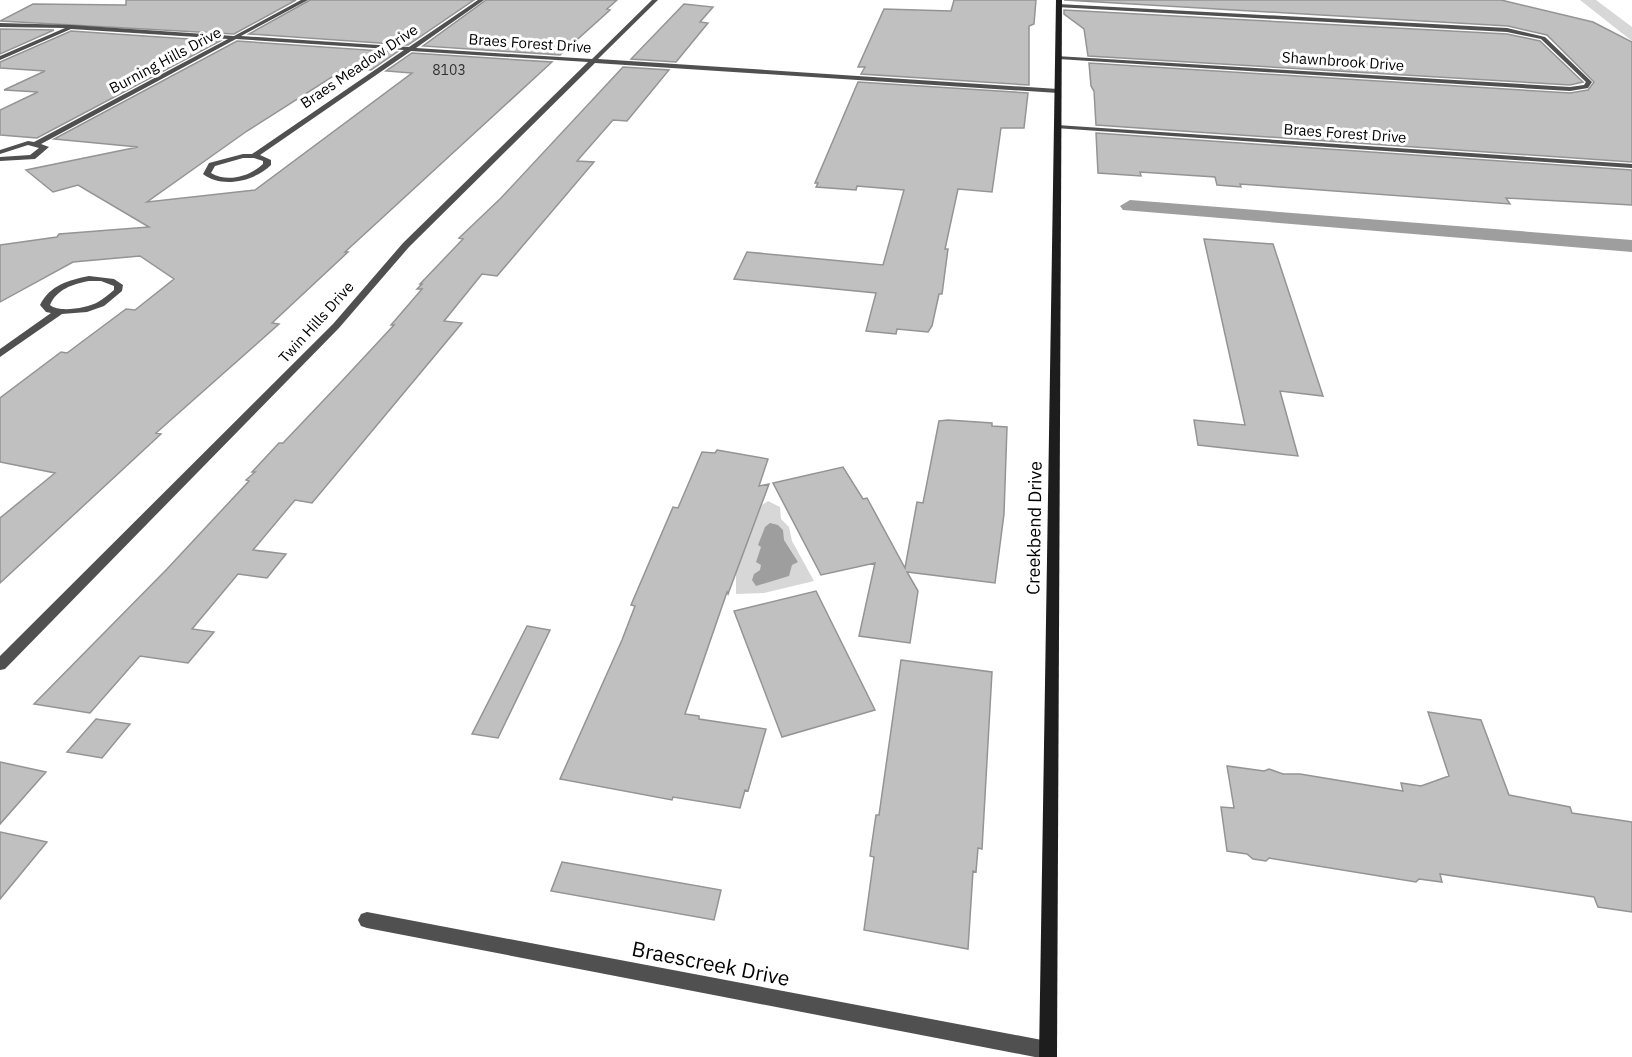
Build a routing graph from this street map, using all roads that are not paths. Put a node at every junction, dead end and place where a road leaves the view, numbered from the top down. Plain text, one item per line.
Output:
1 (305, 0) edge
2 (480, 0) edge
3 (655, 0) edge
4 (1059, 3) edge
5 (0, 25) edge
6 (72, 27) junction
7 (236, 38) junction
8 (410, 48) junction
9 (1058, 57) junction
10 (0, 58) edge
11 (596, 60) junction
12 (1058, 91) junction
13 (1057, 127) junction
14 (37, 143) junction
15 (0, 152) edge
16 (254, 156) junction
17 (0, 159) edge
18 (1632, 166) edge
19 (59, 312) junction
20 (0, 354) edge
21 (0, 665) edge
22 (367, 921) dead end
23 (1047, 1053) edge

1 - 7 street, Burning Hills Drive
2 - 8 street, Braes Meadow Drive
3 - 11 street, Twin Hills Drive
4 - 9 street, Creekbend Drive
4 - 9 street, Shawnbrook Drive
5 - 6 street, Braes Forest Drive
6 - 7 street, Braes Forest Drive
6 - 10 street
7 - 8 street, Braes Forest Drive
7 - 14 street, Burning Hills Drive
8 - 11 street, Braes Forest Drive
8 - 16 street, Braes Meadow Drive
9 - 12 street, Creekbend Drive
11 - 12 street, Braes Forest Drive
11 - 21 street, Twin Hills Drive
12 - 13 street, Creekbend Drive
13 - 18 street, Braes Forest Drive
13 - 23 street, Creekbend Drive
14 - 15 street, Burning Hills Drive
14 - 17 street, Burning Hills Drive
16 - 16 street, Braes Meadow Drive
19 - 19 street
19 - 20 street
22 - 23 street, Braescreek Drive

